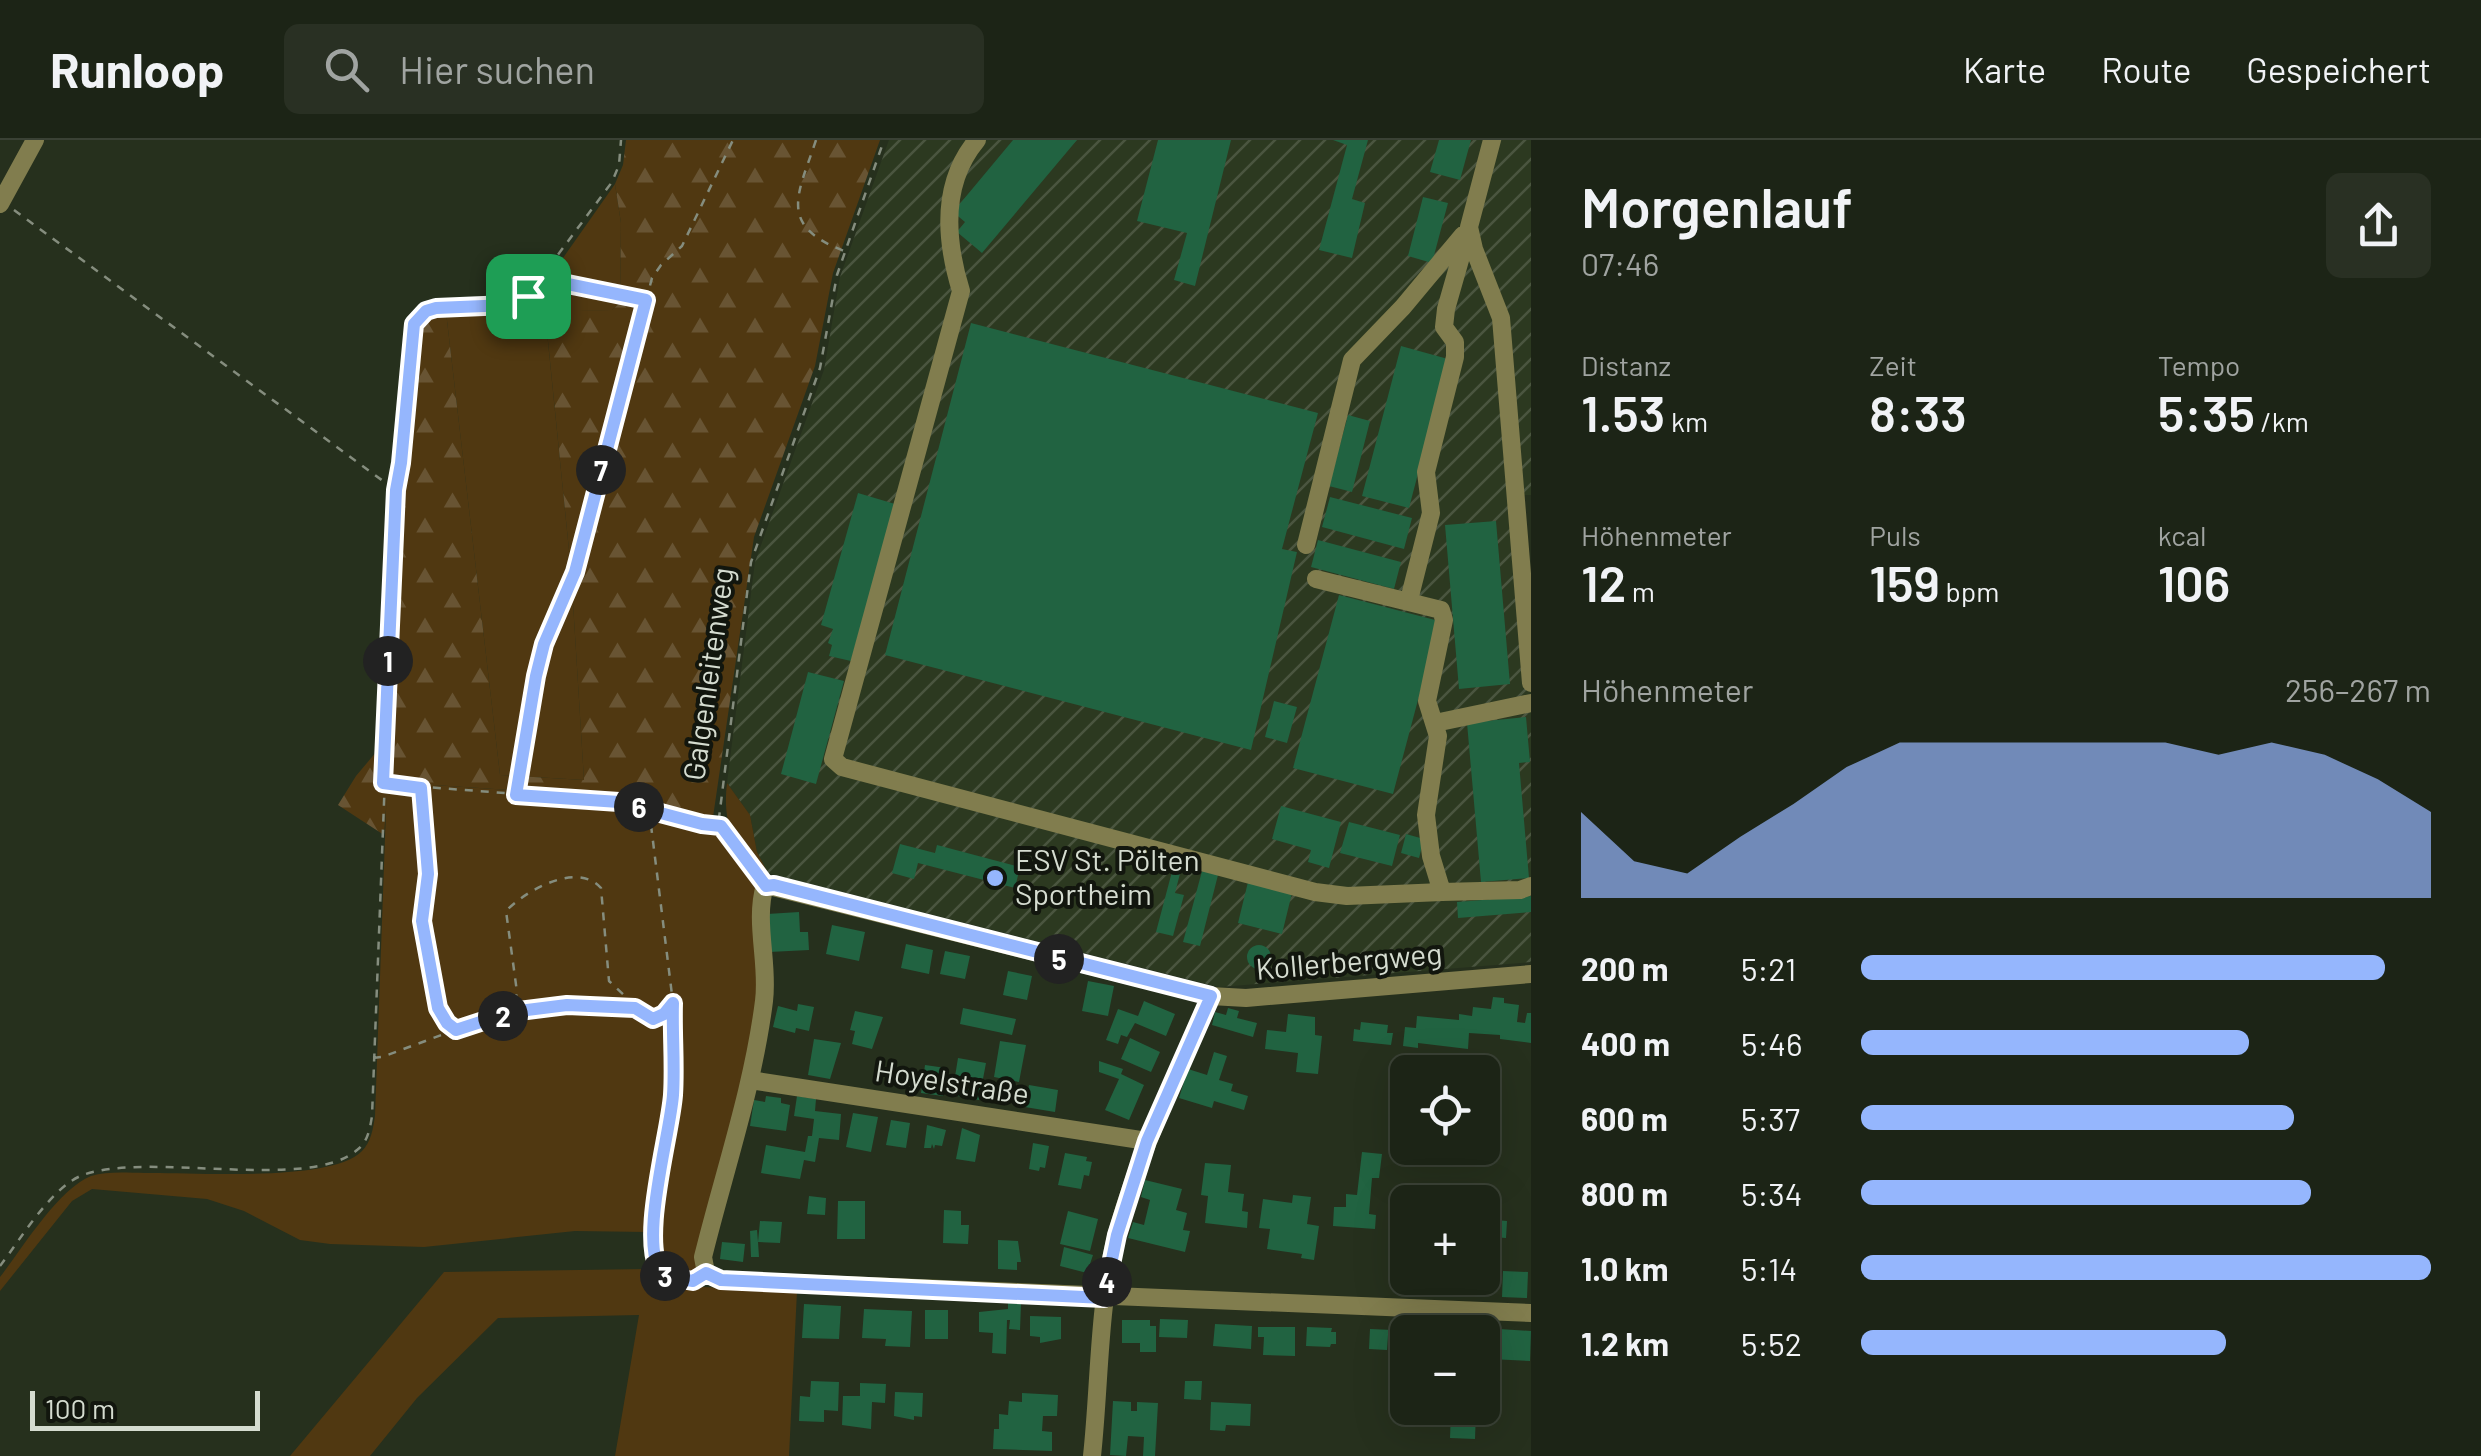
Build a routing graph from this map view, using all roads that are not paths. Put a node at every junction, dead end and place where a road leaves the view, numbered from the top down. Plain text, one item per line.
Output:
1 (36, 140) edge
2 (978, 140) edge
3 (1492, 140) edge
4 (1, 203) edge
5 (1469, 227) junction
6 (1524, 502) edge
7 (1306, 545) dead end
8 (1316, 579) dead end
9 (1409, 600) junction
10 (1531, 682) edge
11 (1531, 703) edge
12 (1434, 722) junction
13 (1531, 886) edge
14 (1442, 892) junction
15 (1531, 974) edge
16 (1211, 996) junction
17 (750, 1080) junction
18 (1147, 1141) junction
19 (1104, 1298) junction
20 (1531, 1314) edge
21 (1092, 1456) edge

1 - 4 street
2 - 14 street
3 - 5 street
5 - 6 street
5 - 7 street
5 - 9 street
6 - 10 street
8 - 9 street
9 - 12 street
11 - 12 street
12 - 14 street
13 - 14 street
15 - 16 street, Kollerbergweg
16 - 17 street, Kollerbergweg
16 - 18 street
17 - 18 street, Hoyelstraße
17 - 19 street
18 - 19 street
19 - 20 street
19 - 21 street

